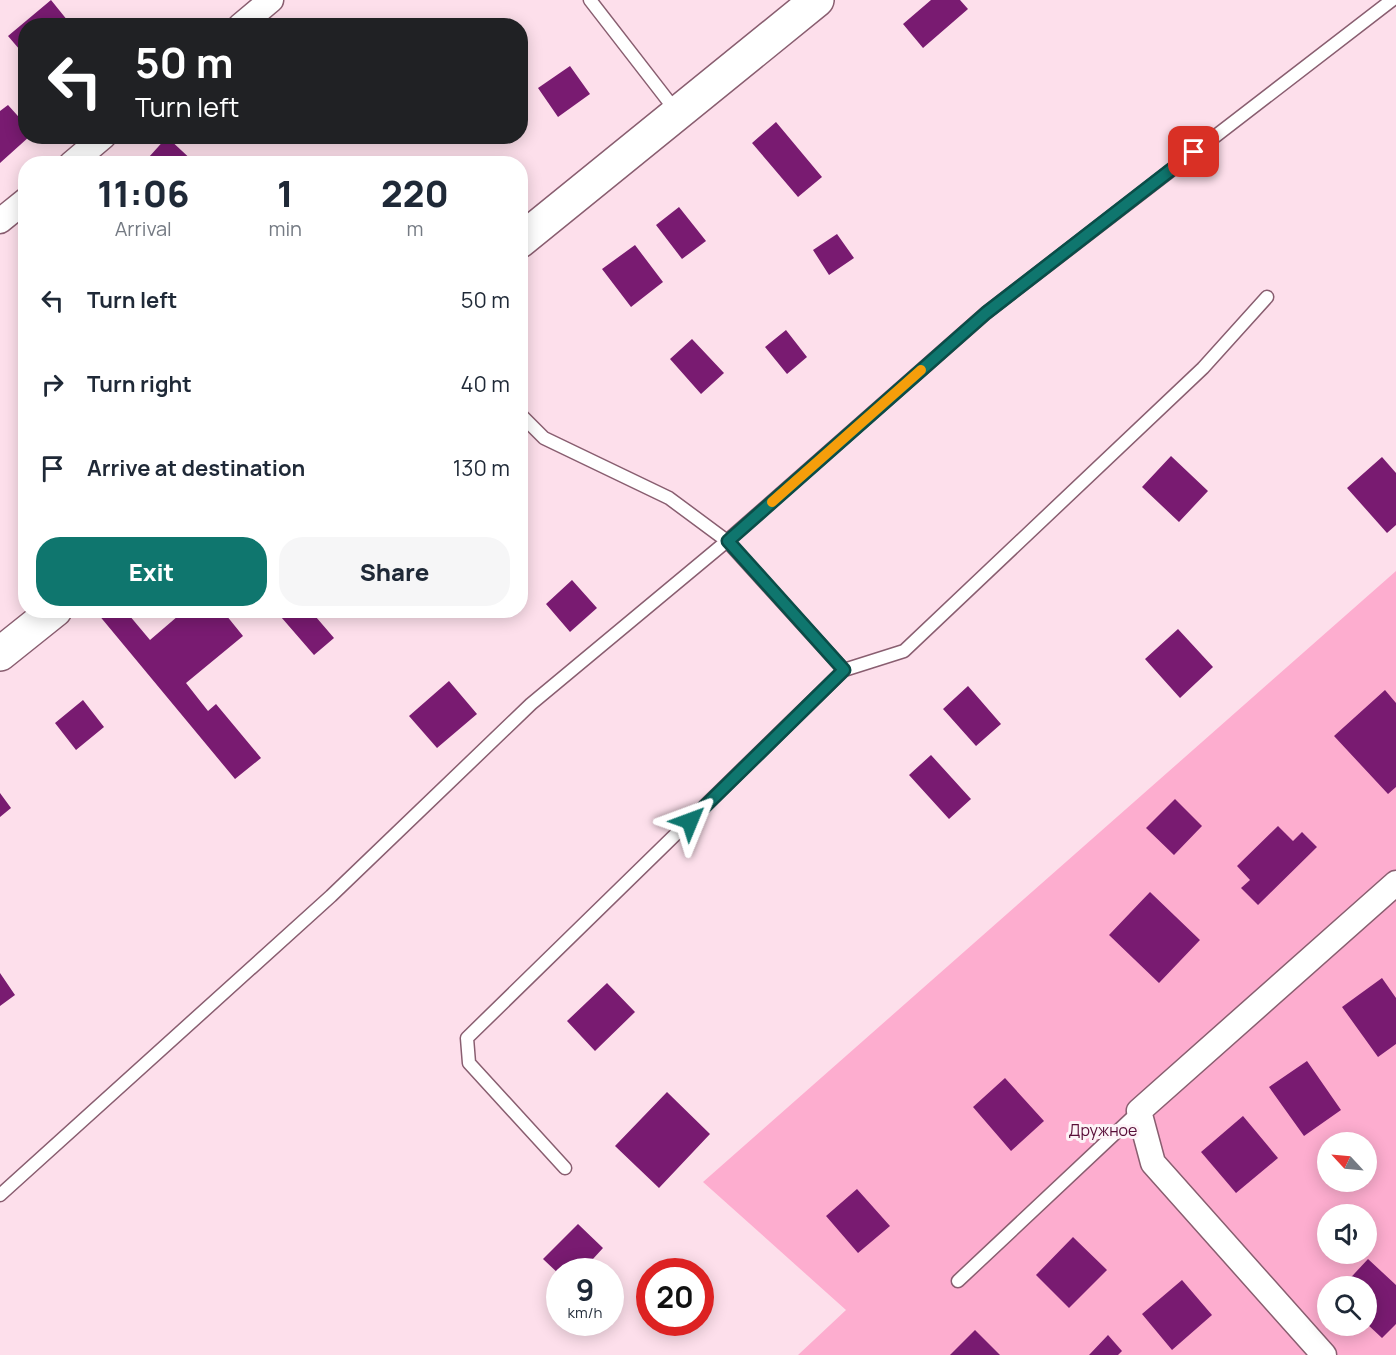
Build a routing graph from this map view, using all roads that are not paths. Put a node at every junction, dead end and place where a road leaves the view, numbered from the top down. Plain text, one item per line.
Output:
1 (272, 0) edge
2 (590, 0) edge
3 (817, 0) edge
4 (1392, 0) edge
5 (250, 18) edge
6 (679, 114) junction
7 (95, 144) edge
8 (80, 156) edge
9 (18, 207) edge
10 (0, 221) edge
11 (528, 235) edge
12 (1267, 297) dead end
13 (528, 422) edge
14 (728, 541) junction
15 (45, 618) edge
16 (0, 654) edge
17 (844, 670) junction
18 (1396, 883) edge
19 (1139, 1111) junction
20 (565, 1168) dead end
21 (0, 1195) edge
22 (958, 1281) dead end
23 (1324, 1355) edge

1 - 5 street
2 - 6 lane
3 - 6 street
4 - 14 lane
6 - 11 street
7 - 8 street
9 - 10 street
12 - 17 lane
13 - 14 lane
14 - 17 lane
14 - 21 lane
15 - 16 street
17 - 20 lane
18 - 19 street
19 - 22 lane
19 - 23 street

